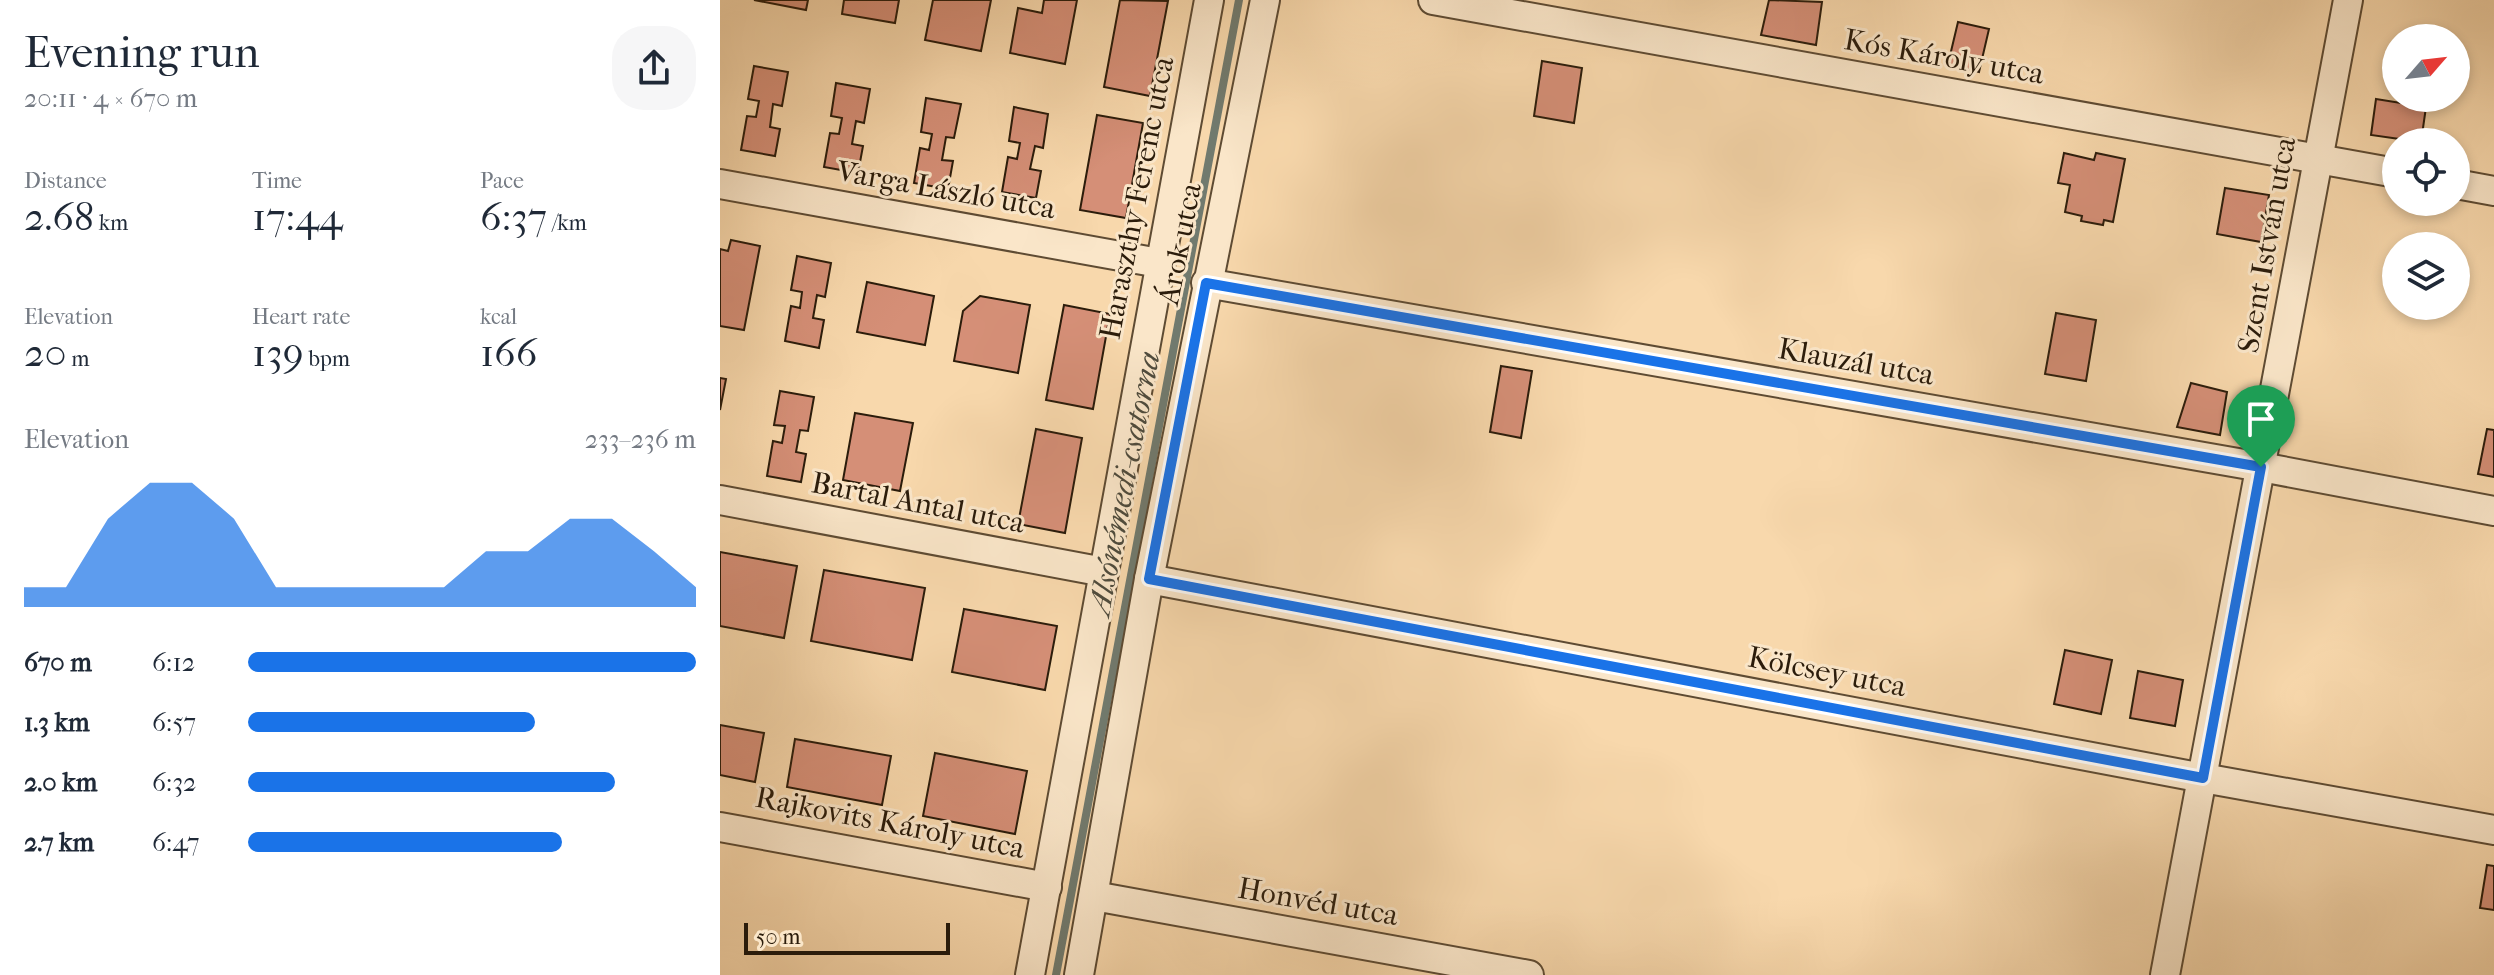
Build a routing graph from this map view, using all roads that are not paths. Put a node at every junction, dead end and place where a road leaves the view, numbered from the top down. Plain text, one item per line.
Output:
1 (1209, 0) edge
2 (1265, 0) edge
3 (1433, 0) edge
4 (2348, 0) edge
5 (2317, 159) junction
6 (2382, 171) edge
7 (720, 184) edge
8 (2470, 187) edge
9 (2494, 191) edge
10 (1159, 263) junction
11 (1206, 283) junction
12 (2261, 467) junction
13 (720, 500) edge
14 (2494, 511) edge
15 (1104, 572) junction
16 (1149, 579) junction
17 (2203, 778) junction
18 (720, 827) edge
19 (2494, 830) edge
20 (1047, 887) junction
21 (1094, 896) junction
22 (1030, 975) edge
23 (1079, 975) edge
24 (1529, 975) edge
25 (2165, 975) edge

1 - 10 street, Haraszthy Ferenc utca
2 - 11 street, Árok utca
3 - 5 street, Kós Károly utca
4 - 5 street, Szent István utca
5 - 6 street, Kós Károly utca
5 - 12 street, Szent István utca
7 - 10 street, Varga László utca
8 - 9 street
10 - 15 street, Haraszthy Ferenc utca
11 - 12 street, Klauzál utca
11 - 16 street, Árok utca
12 - 14 street, Klauzál utca
12 - 17 street, Szent István utca
13 - 15 street, Bartal Antal utca
15 - 20 street, Haraszthy Ferenc utca
16 - 17 street, Kölcsey utca
16 - 21 street, Árok utca
17 - 19 street, Kölcsey utca
17 - 25 street, Szent István utca
18 - 20 street, Rajkovits Károly utca
20 - 22 street, Haraszthy Ferenc utca
21 - 23 street, Árok utca
21 - 24 street, Honvéd utca

